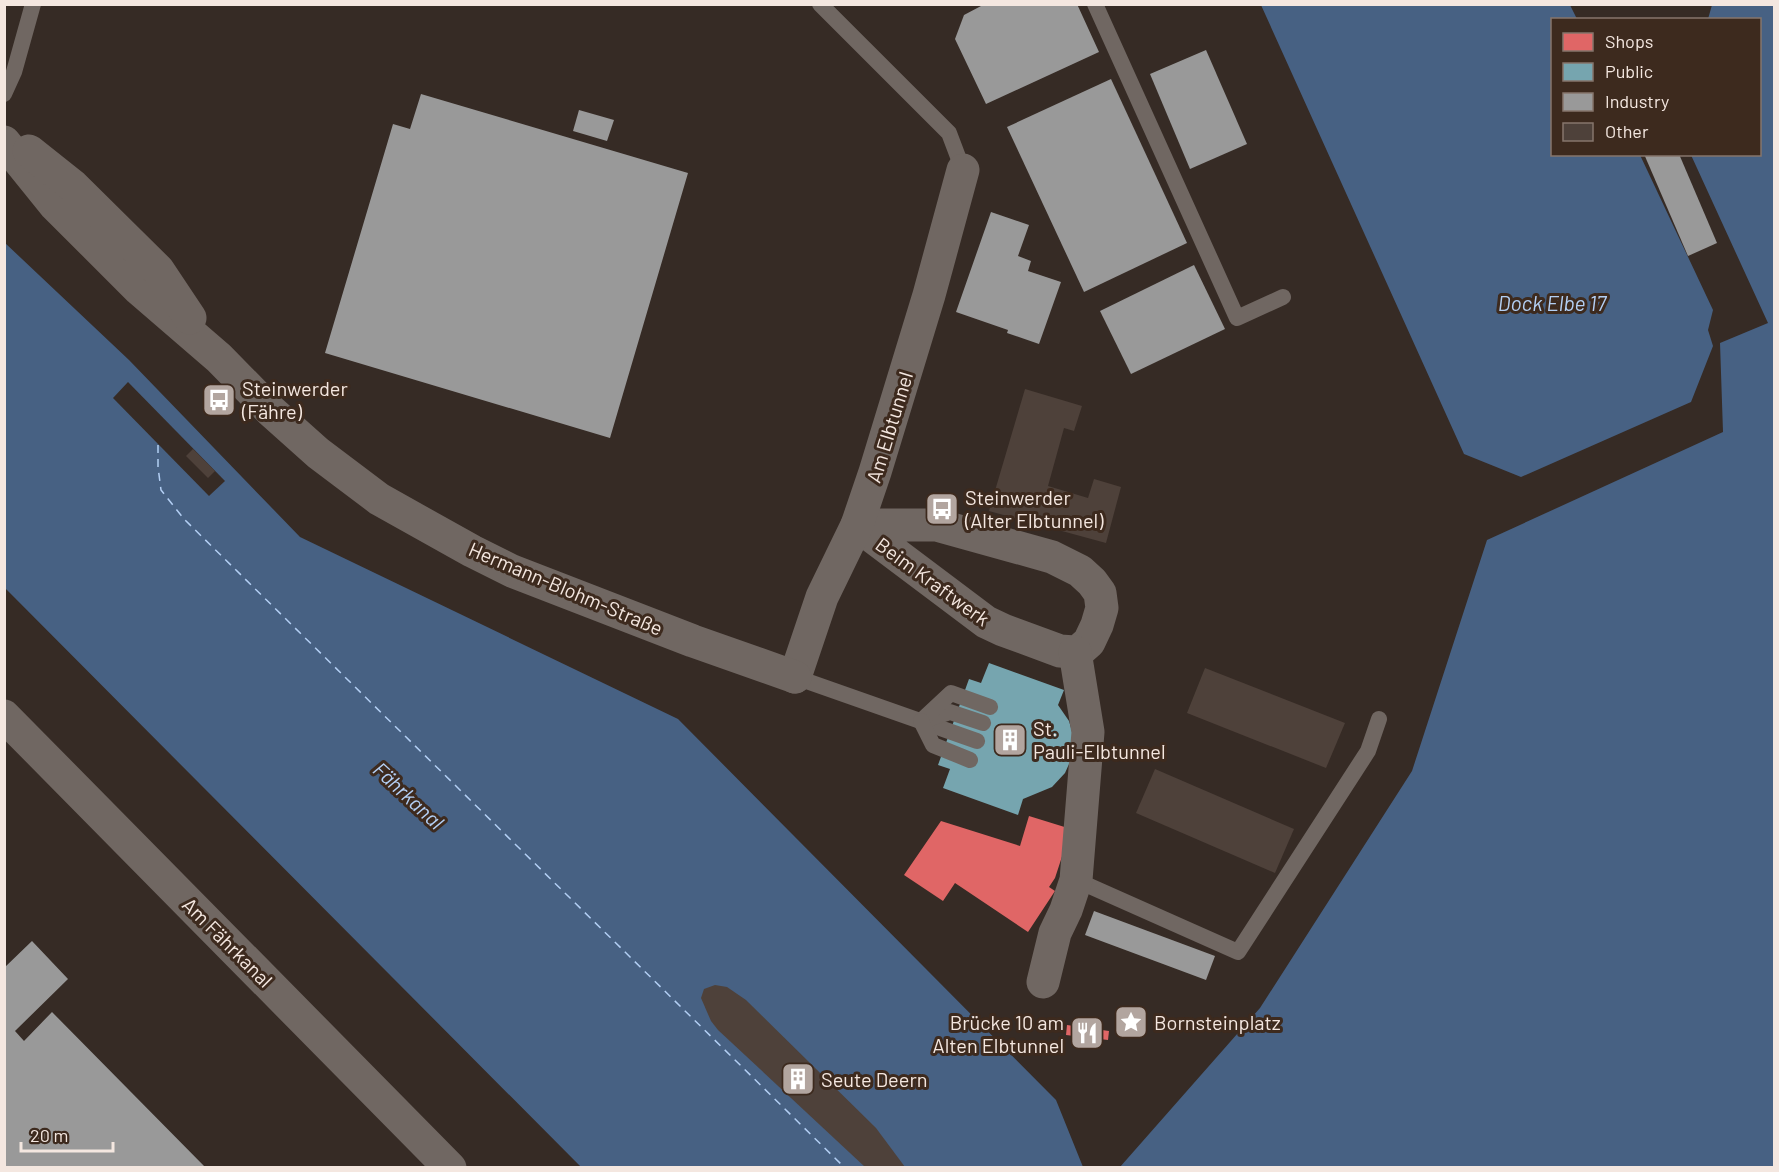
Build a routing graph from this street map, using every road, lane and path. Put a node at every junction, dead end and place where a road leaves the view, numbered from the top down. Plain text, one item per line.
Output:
1 (33, 4) edge
2 (820, 4) edge
3 (1095, 4) edge
4 (4, 94) edge
5 (4, 133) edge
6 (4, 142) edge
7 (963, 170) joint
8 (1283, 297) dead end
9 (219, 358) junction
10 (857, 525) junction
11 (1075, 652) junction
12 (795, 677) junction
13 (990, 707) dead end
14 (4, 716) edge
15 (1379, 719) dead end
16 (921, 721) junction
17 (983, 723) dead end
18 (977, 741) dead end
19 (970, 760) dead end
20 (1076, 880) junction
21 (1043, 982) dead end
22 (450, 1167) edge

1 - 4 lane
2 - 7 lane
3 - 8 lane
5 - 9 street, Hermann-Blohm-Straße
6 - 9 street, Hermann-Blohm-Straße
7 - 10 street, Am Elbtunnel
9 - 12 street, Hermann-Blohm-Straße
10 - 11 street, Beim Kraftwerk
10 - 11 street, Beim Kraftwerk
10 - 12 street, Am Elbtunnel
11 - 20 street
12 - 16 lane, Hermann-Blohm-Straße
13 - 16 lane
14 - 22 street, Am Fährkanal
15 - 20 lane
16 - 17 lane
16 - 18 lane
16 - 19 lane
20 - 21 street

